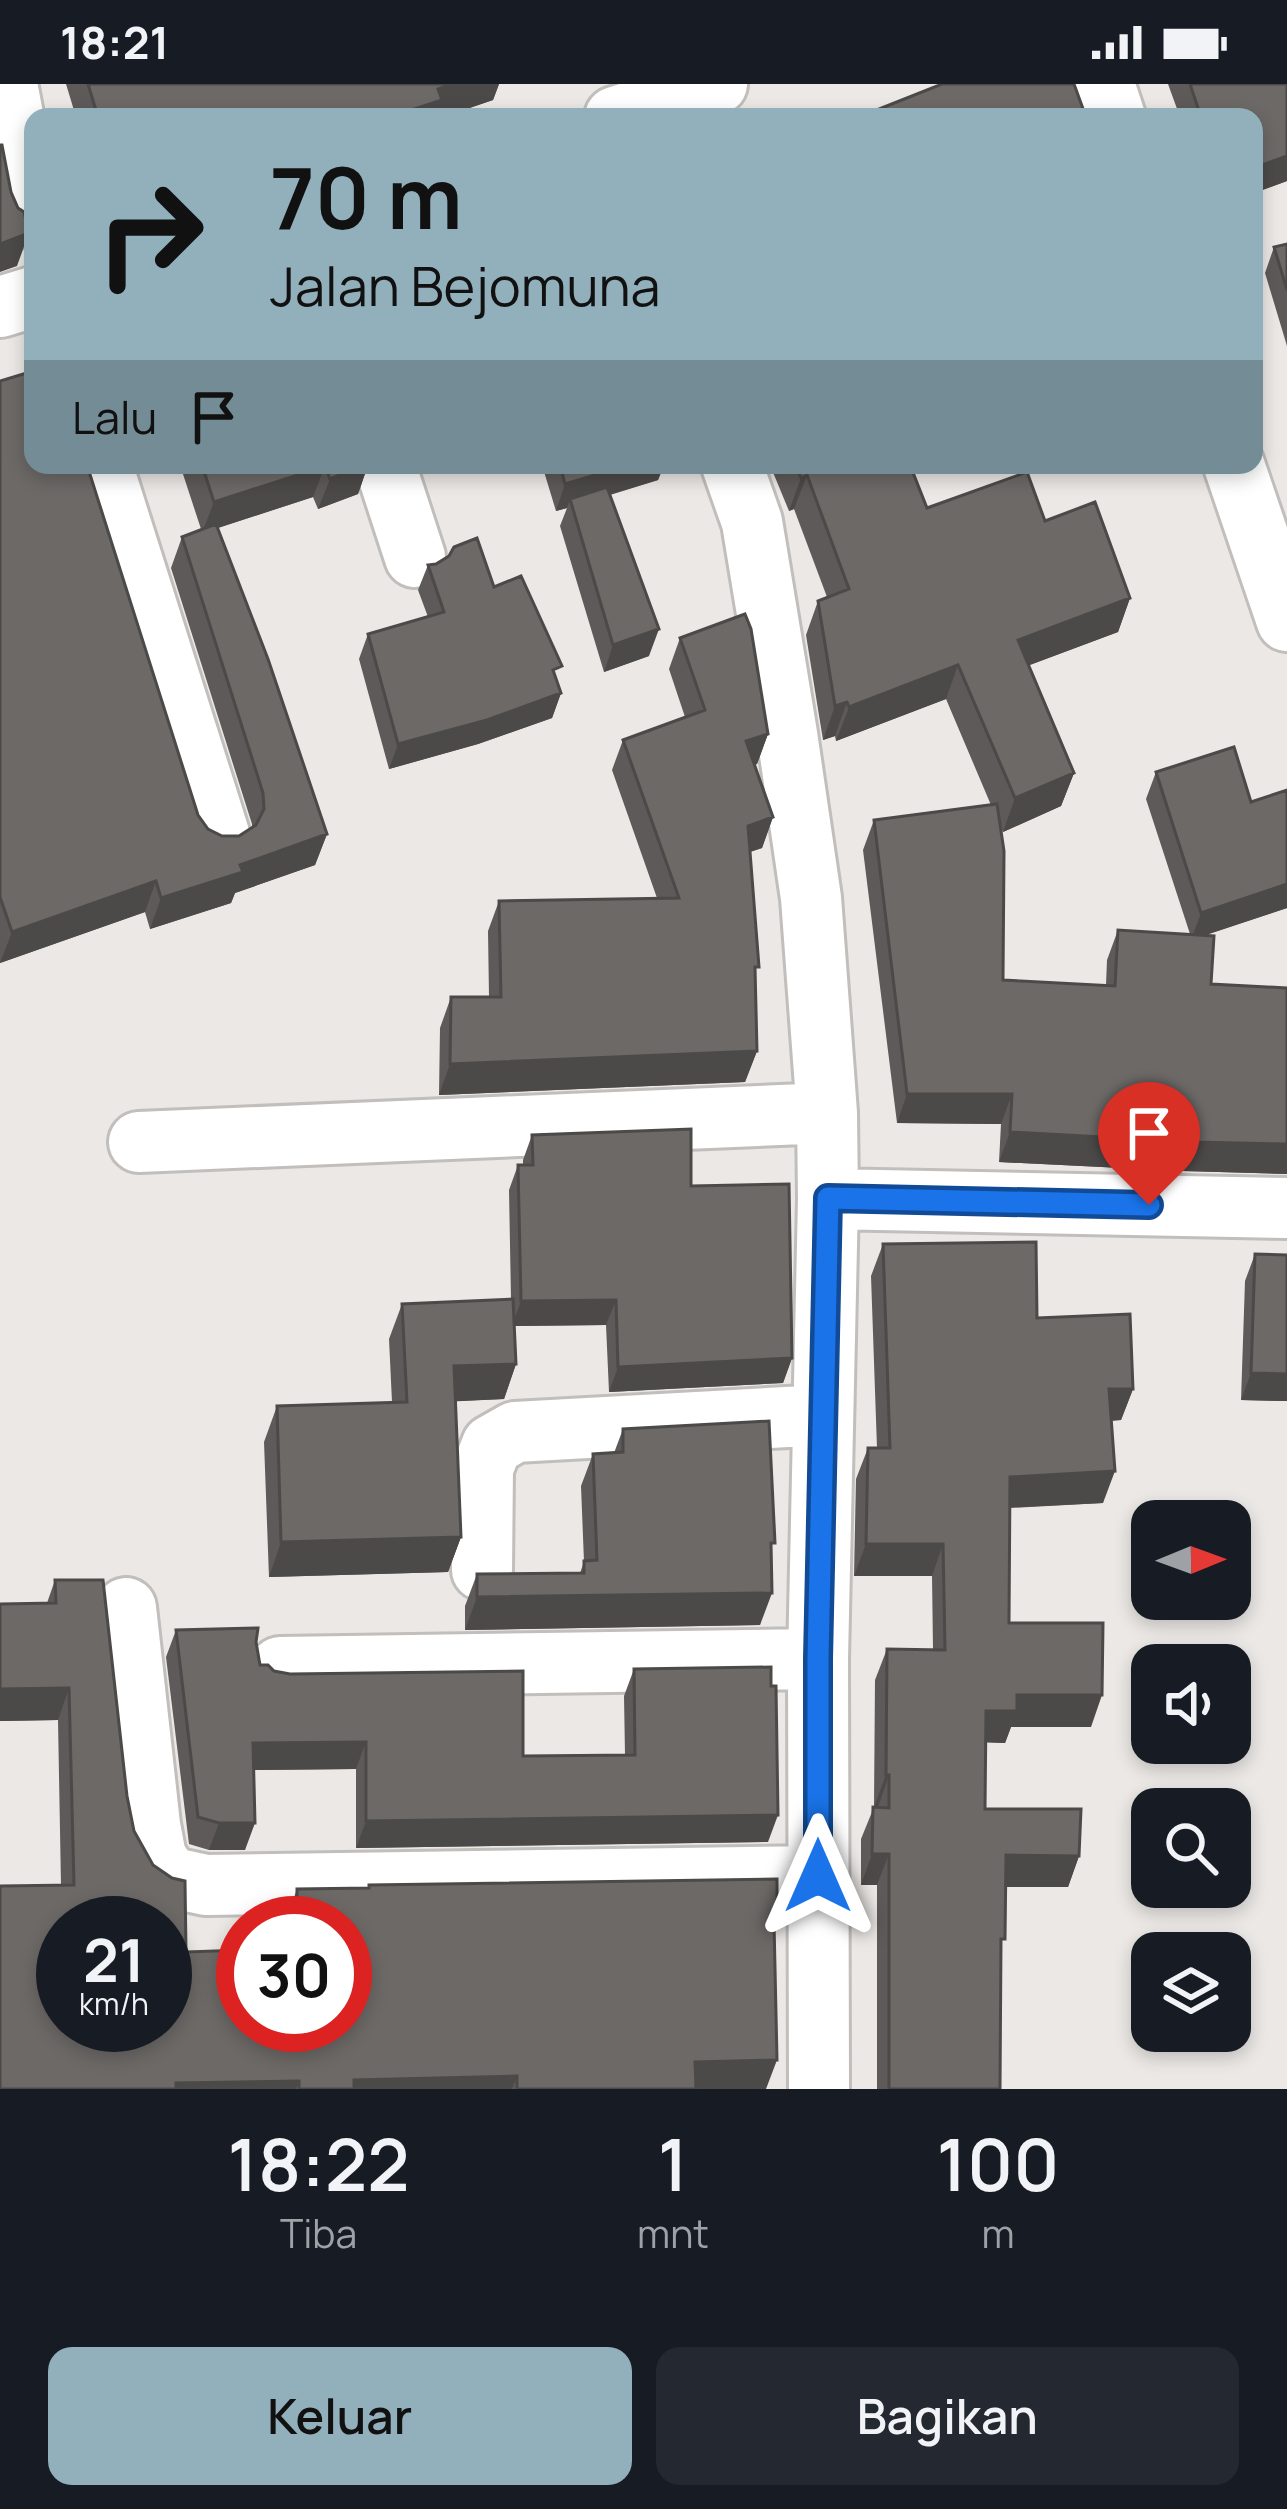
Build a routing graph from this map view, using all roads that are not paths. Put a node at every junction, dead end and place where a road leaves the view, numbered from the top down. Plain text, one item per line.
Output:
1 (7, 84) edge
2 (717, 84) edge
3 (643, 108) edge
4 (24, 172) edge
5 (105, 474) edge
6 (388, 474) edge
7 (735, 474) edge
8 (1237, 474) edge
9 (415, 557) dead end
10 (1287, 621) edge
11 (219, 833) edge
12 (826, 1113) junction
13 (140, 1142) dead end
14 (828, 1198) junction
15 (1287, 1208) edge
16 (823, 1415) junction
17 (482, 1570) edge
18 (126, 1608) dead end
19 (818, 1659) junction
20 (280, 1667) edge
21 (818, 1876) junction
22 (819, 2089) edge

1 - 4 street
2 - 3 street
5 - 11 street
6 - 9 street
7 - 12 street
8 - 10 street
12 - 13 street
12 - 14 street
14 - 15 street
14 - 16 street
16 - 17 street
16 - 19 street
18 - 21 street
19 - 20 street
19 - 21 street
21 - 22 street

